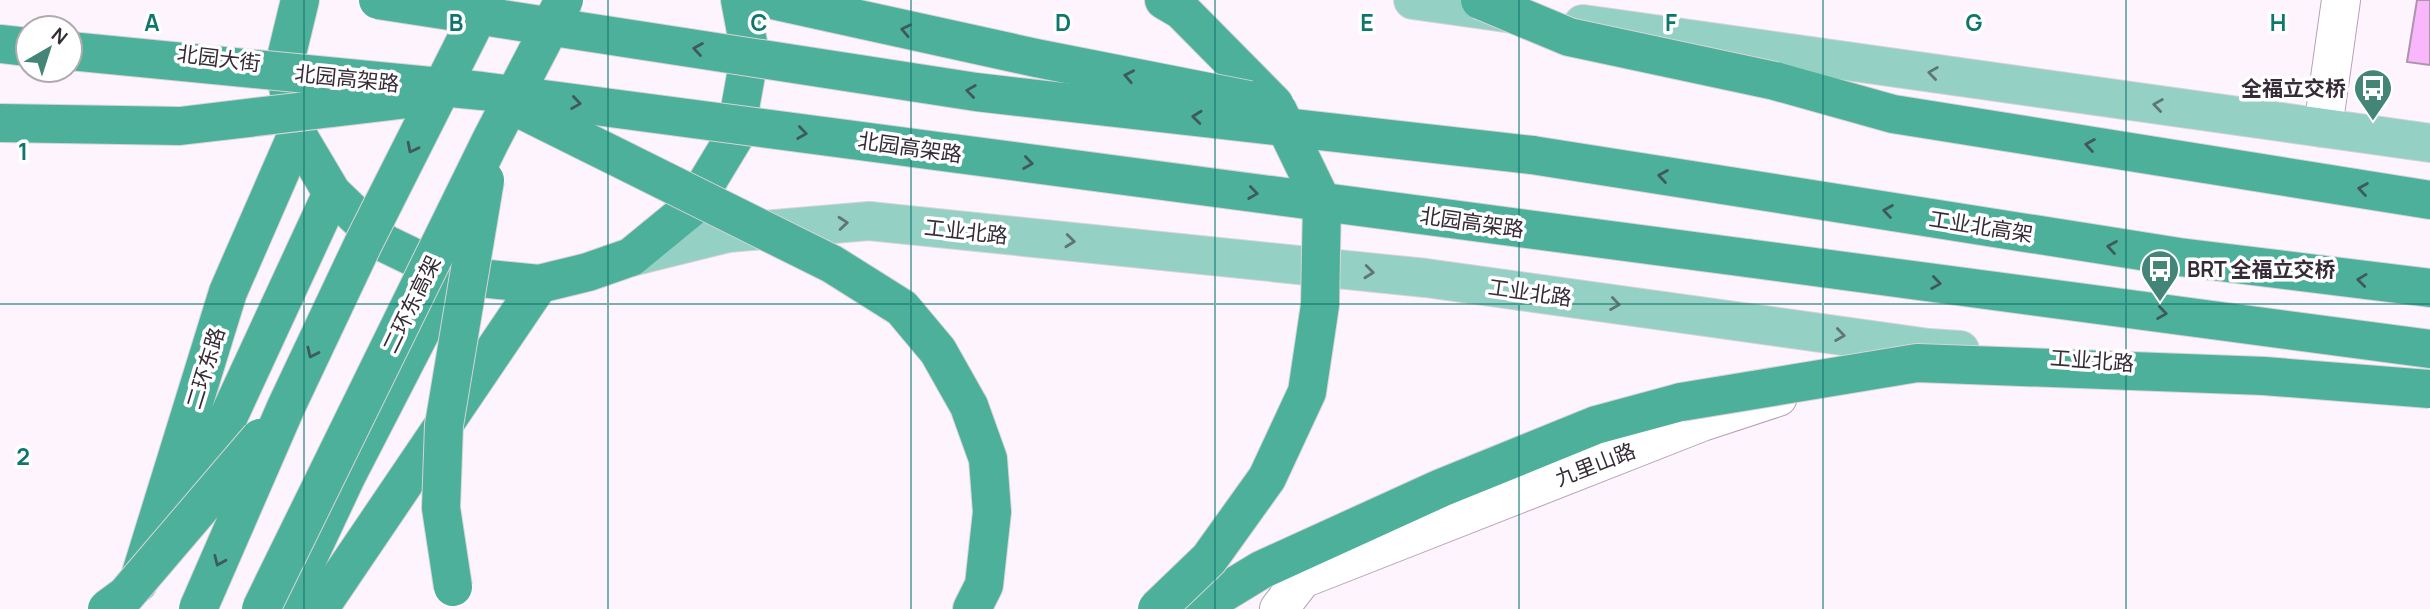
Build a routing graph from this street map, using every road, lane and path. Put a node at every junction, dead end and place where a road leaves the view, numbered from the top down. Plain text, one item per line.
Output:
1 (300, 0) edge
2 (378, 0) edge
3 (486, 0) edge
4 (564, 0) edge
5 (740, 0) edge
6 (772, 0) edge
7 (1164, 0) edge
8 (1413, 0) edge
9 (1480, 0) edge
10 (2342, 0) edge
11 (84, 43) edge
12 (84, 52) edge
13 (284, 66) junction
14 (482, 91) junction
15 (0, 123) edge
16 (2323, 128) junction
17 (298, 134) junction
18 (492, 140) junction
19 (2430, 143) edge
20 (1532, 155) junction
21 (332, 194) junction
22 (2430, 200) edge
23 (631, 257) junction
24 (450, 275) junction
25 (539, 285) junction
26 (2430, 288) edge
27 (1929, 348) junction
28 (2430, 349) edge
29 (2430, 387) edge
30 (286, 407) junction
31 (107, 609) edge
32 (129, 609) edge
33 (139, 609) edge
34 (198, 609) edge
35 (261, 609) edge
36 (284, 609) edge
37 (319, 609) edge
38 (464, 609) edge
39 (972, 609) edge
40 (1157, 609) edge
41 (1197, 609) edge
42 (1279, 609) edge

1 - 13 highway
20 -> 2 highway, bridge
3 -> 30 highway, bridge
4 - 18 highway, 二环东高架, bridge
5 - 23 highway
20 -> 6 highway, bridge
7 - 40 highway, bridge
16 -> 8 main road
22 -> 9 highway, bridge
10 - 16 street
11 - 13 main road, 北园大街
12 - 14 highway, 北园高架路, bridge
13 - 17 highway
14 - 15 highway, bridge
14 -> 28 highway, 北园高架路, bridge
14 - 39 highway, bridge
16 - 19 main road
17 - 21 highway
17 - 32 highway, 二环东路
18 - 35 highway, 二环东高架, bridge
18 - 38 highway, bridge
26 -> 20 highway, 工业北高架
21 - 24 highway
21 - 33 highway, 二环东路
23 - 25 highway
23 -> 27 main road, 工业北路
24 - 25 highway
24 - 36 highway
25 - 37 highway
27 - 29 main road, 工业北路
27 - 42 street, 九里山路
29 - 41 highway, bridge
30 - 31 highway, bridge
30 -> 34 highway, bridge

